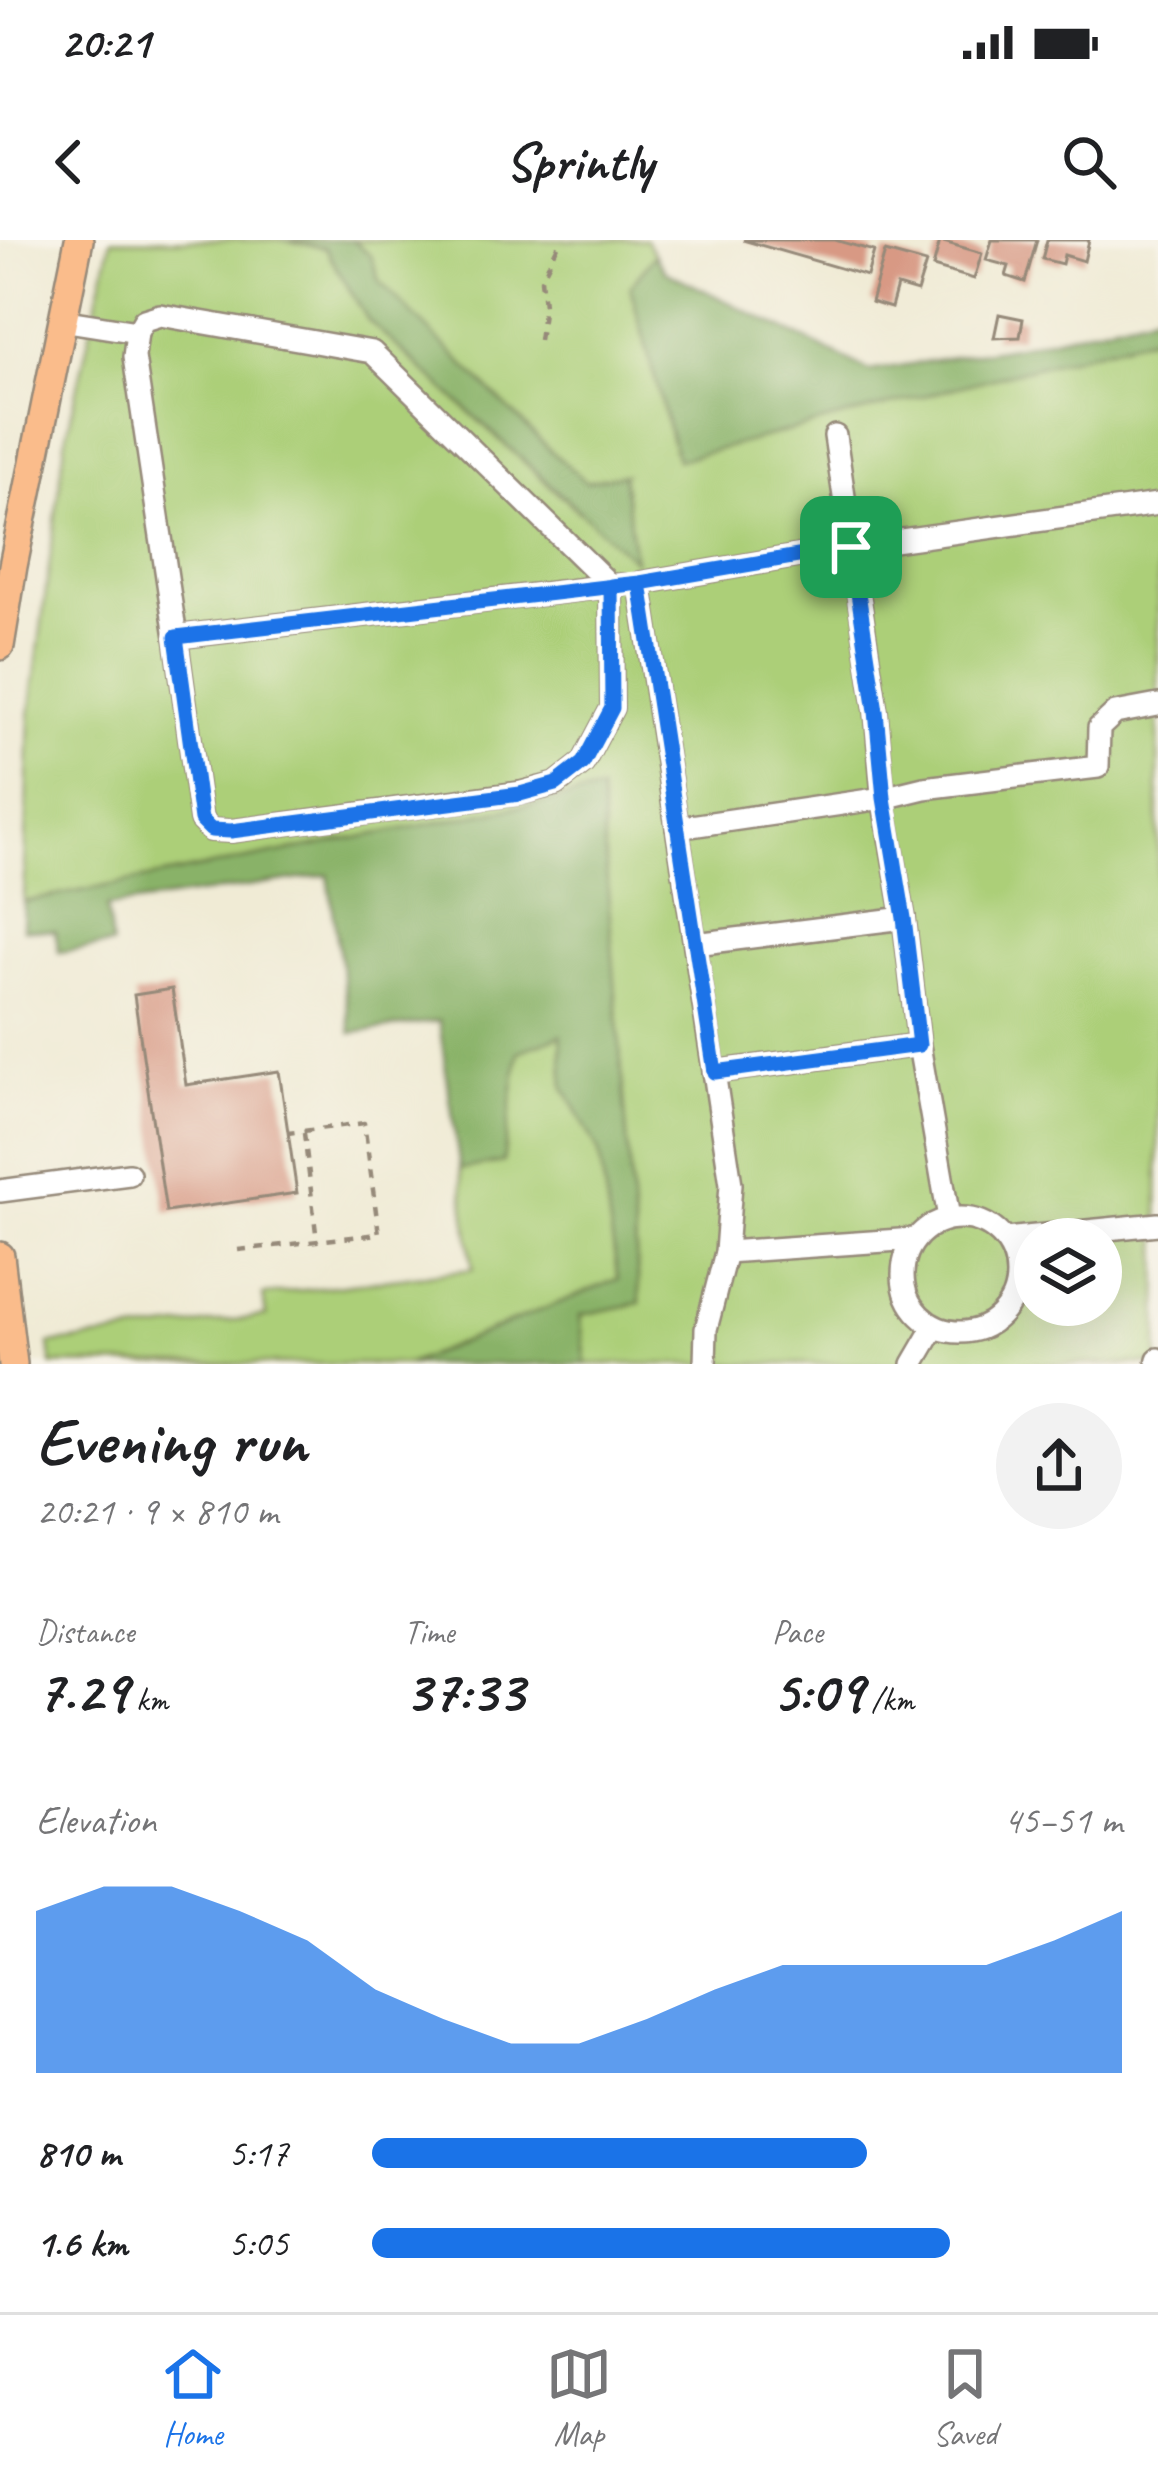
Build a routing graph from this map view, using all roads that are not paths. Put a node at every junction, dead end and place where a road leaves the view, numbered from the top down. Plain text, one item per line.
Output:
1 (79, 240) edge
2 (61, 320) junction
3 (136, 332) junction
4 (835, 436) dead end
5 (1158, 504) edge
6 (851, 547) junction
7 (640, 583) junction
8 (611, 586) junction
9 (176, 637) junction
10 (0, 646) edge
11 (1158, 705) edge
12 (884, 798) junction
13 (677, 828) junction
14 (904, 918) junction
15 (695, 944) junction
16 (919, 1045) junction
17 (715, 1072) junction
18 (129, 1174) dead end
19 (0, 1191) edge
20 (949, 1218) junction
21 (1158, 1224) edge
22 (914, 1239) junction
23 (1005, 1239) junction
24 (726, 1252) junction
25 (0, 1256) edge
26 (934, 1328) junction
27 (13, 1364) edge
28 (705, 1364) edge
29 (913, 1364) edge

1 - 2 main road
2 - 3 lane
2 - 10 main road
3 - 8 lane
3 - 9 lane
4 - 6 lane
5 - 6 lane
6 - 7 lane
6 - 12 lane
7 - 8 lane
7 - 13 lane
8 - 9 lane
8 - 9 lane
11 - 12 lane
12 - 13 lane
12 - 14 lane
13 - 15 lane
14 - 15 lane
14 - 16 lane
15 - 17 lane
16 - 17 lane
16 - 20 lane
17 - 24 lane
18 - 19 lane
20 - 22 lane
20 - 23 lane
21 - 23 lane
22 - 24 lane
22 - 26 lane
23 - 26 lane
24 - 28 lane
25 - 27 main road
26 - 29 lane

